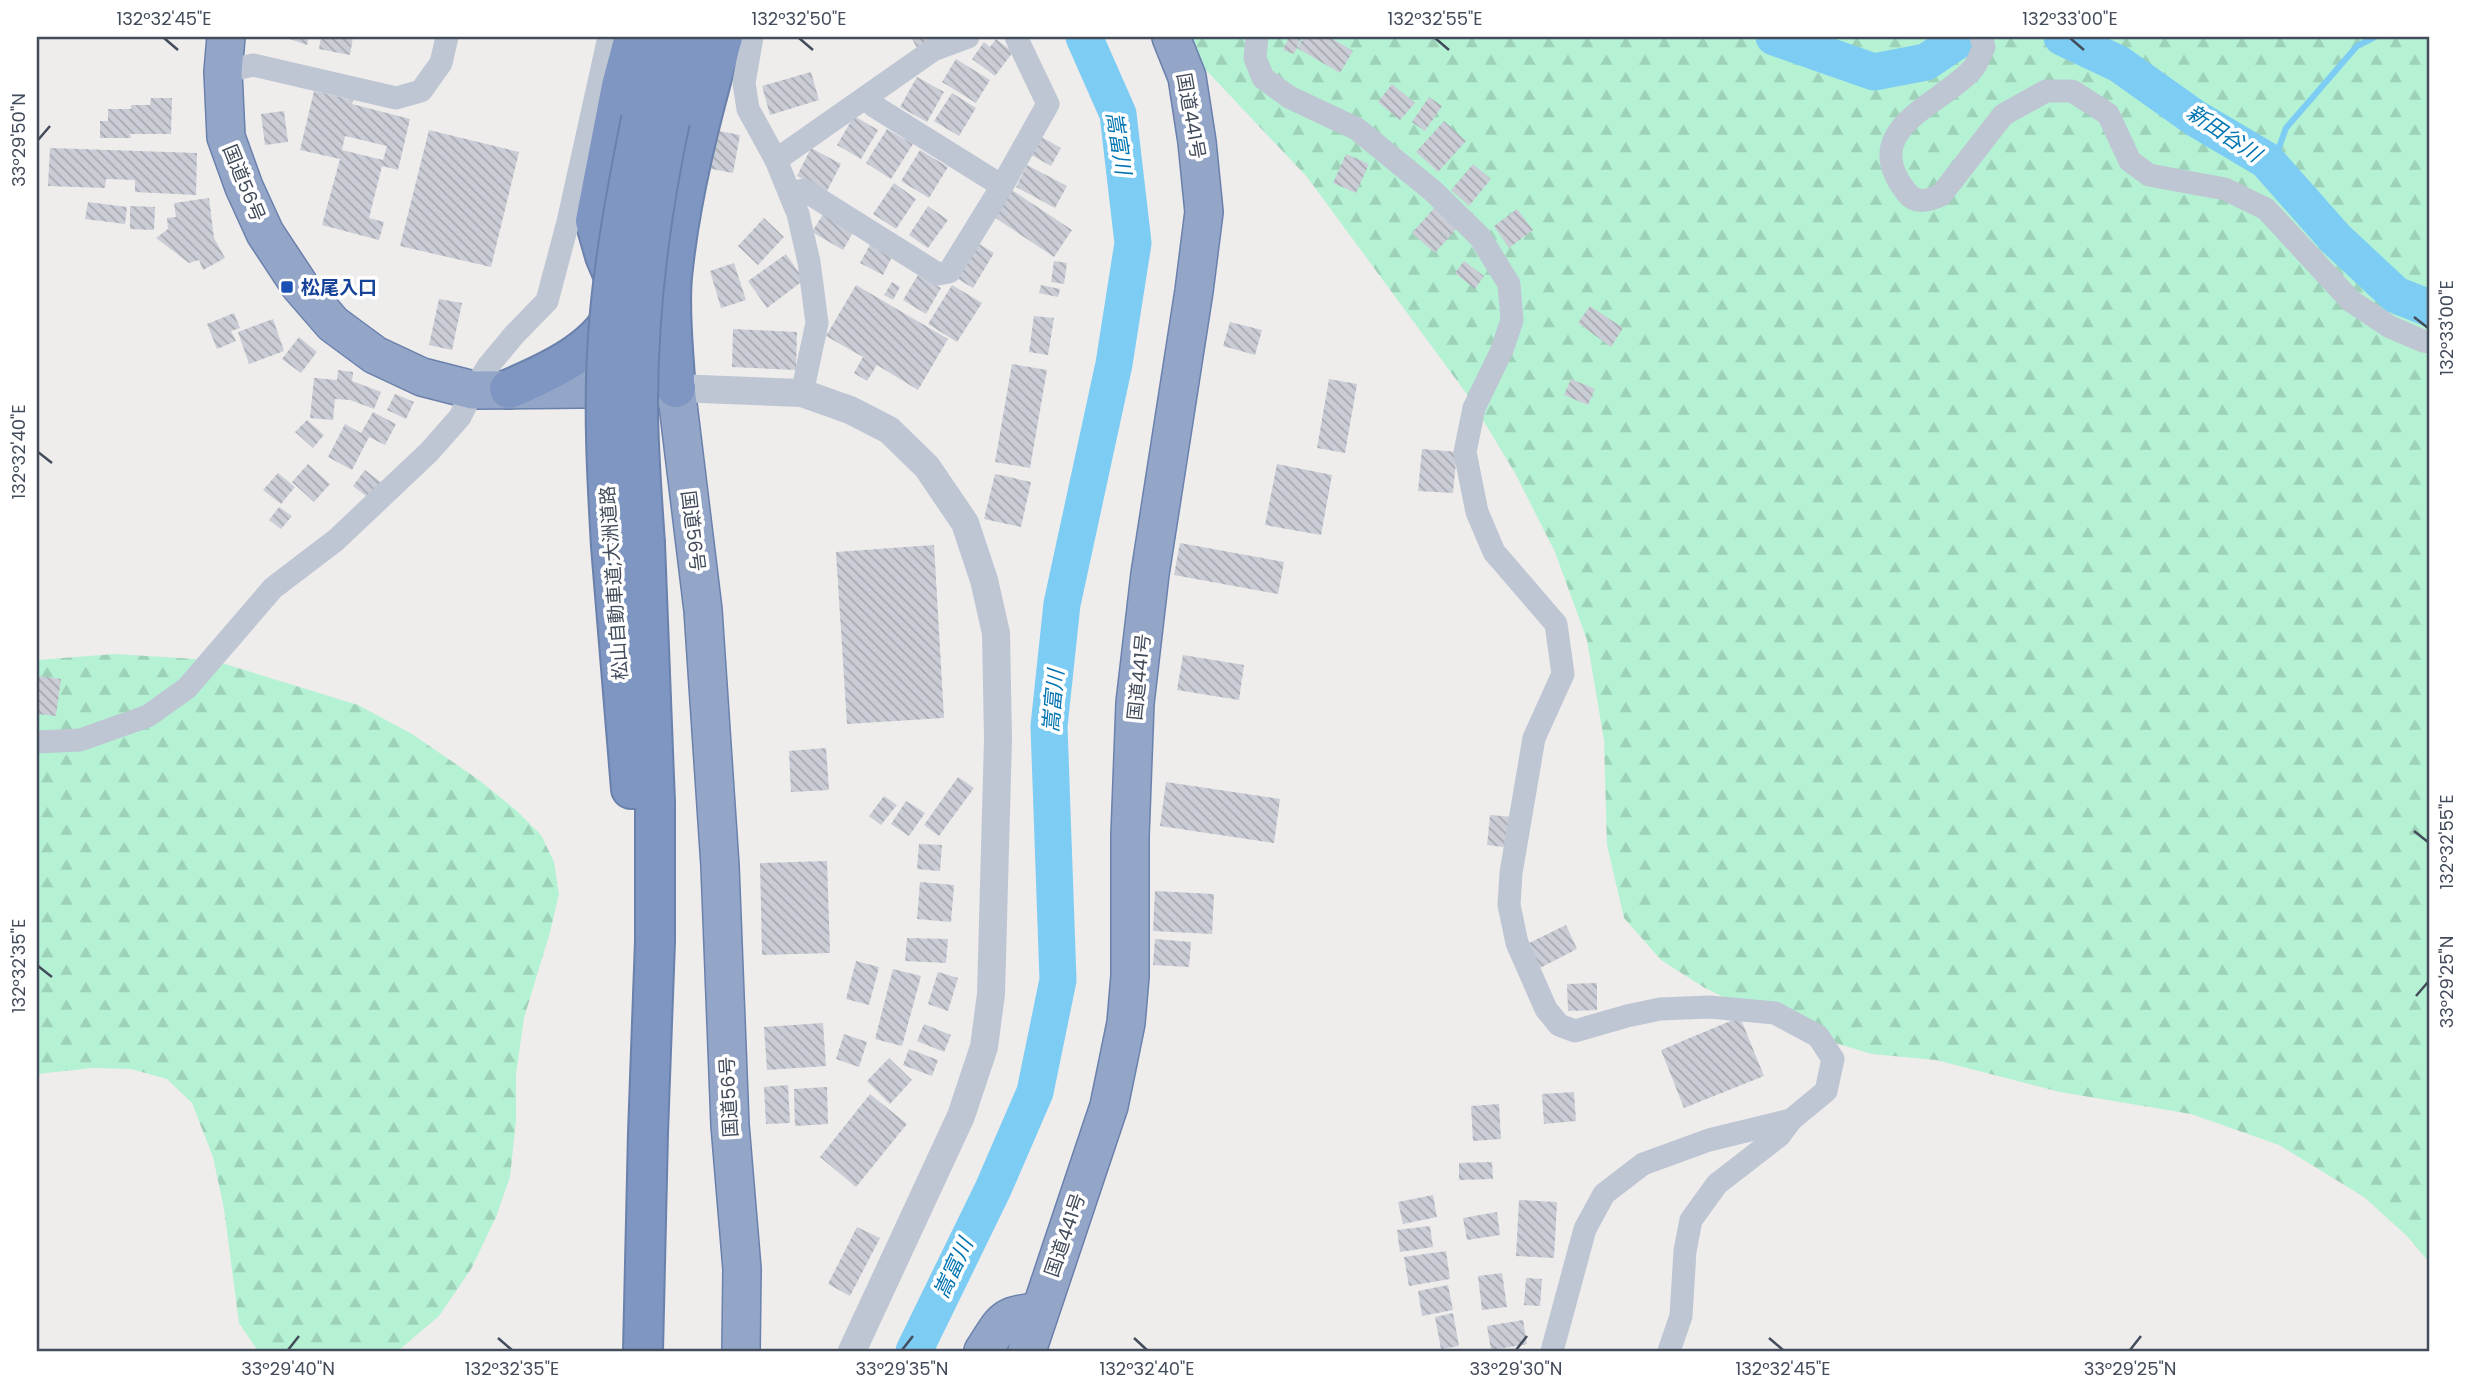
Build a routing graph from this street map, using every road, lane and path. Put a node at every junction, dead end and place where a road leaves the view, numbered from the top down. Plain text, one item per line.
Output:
1 (447, 37) edge
2 (609, 37) edge
3 (634, 37) edge
4 (663, 37) edge
5 (695, 37) edge
6 (723, 37) edge
7 (752, 37) edge
8 (968, 37) edge
9 (1016, 37) edge
10 (1171, 37) edge
11 (1257, 37) edge
12 (1981, 37) edge
13 (225, 54) edge
14 (866, 98) junction
15 (655, 120) junction
16 (776, 160) junction
17 (1002, 186) junction
18 (790, 193) junction
19 (620, 294) junction
20 (2429, 342) edge
21 (676, 387) junction
22 (491, 390) junction
23 (802, 393) junction
24 (37, 742) edge
25 (1791, 1120) junction
26 (1039, 1312) junction
27 (643, 1351) edge
28 (741, 1351) edge
29 (852, 1351) edge
30 (983, 1351) edge
31 (1027, 1351) edge
32 (1552, 1351) edge
33 (1669, 1351) edge

1 - 13 street
2 - 22 street
3 - 19 highway
4 - 15 highway, 松山自動車道;大洲道路
5 - 15 highway, 松山自動車道;大洲道路
6 - 21 highway
7 - 16 street
8 - 14 street
9 - 17 street
10 - 26 highway, 国道441号
11 - 25 street
12 - 20 street
13 - 22 highway, 国道56号
14 - 16 street
14 - 17 street
15 - 27 highway, 松山自動車道;大洲道路, bridge
16 - 18 street
17 - 18 street
18 - 23 street
19 - 21 highway
19 - 22 highway
21 - 22 highway, 国道56号
21 - 23 street
21 - 28 highway, 国道56号
22 - 24 street
23 - 29 street
25 - 32 street
25 - 33 street
26 - 30 highway
26 - 31 highway, 国道441号

